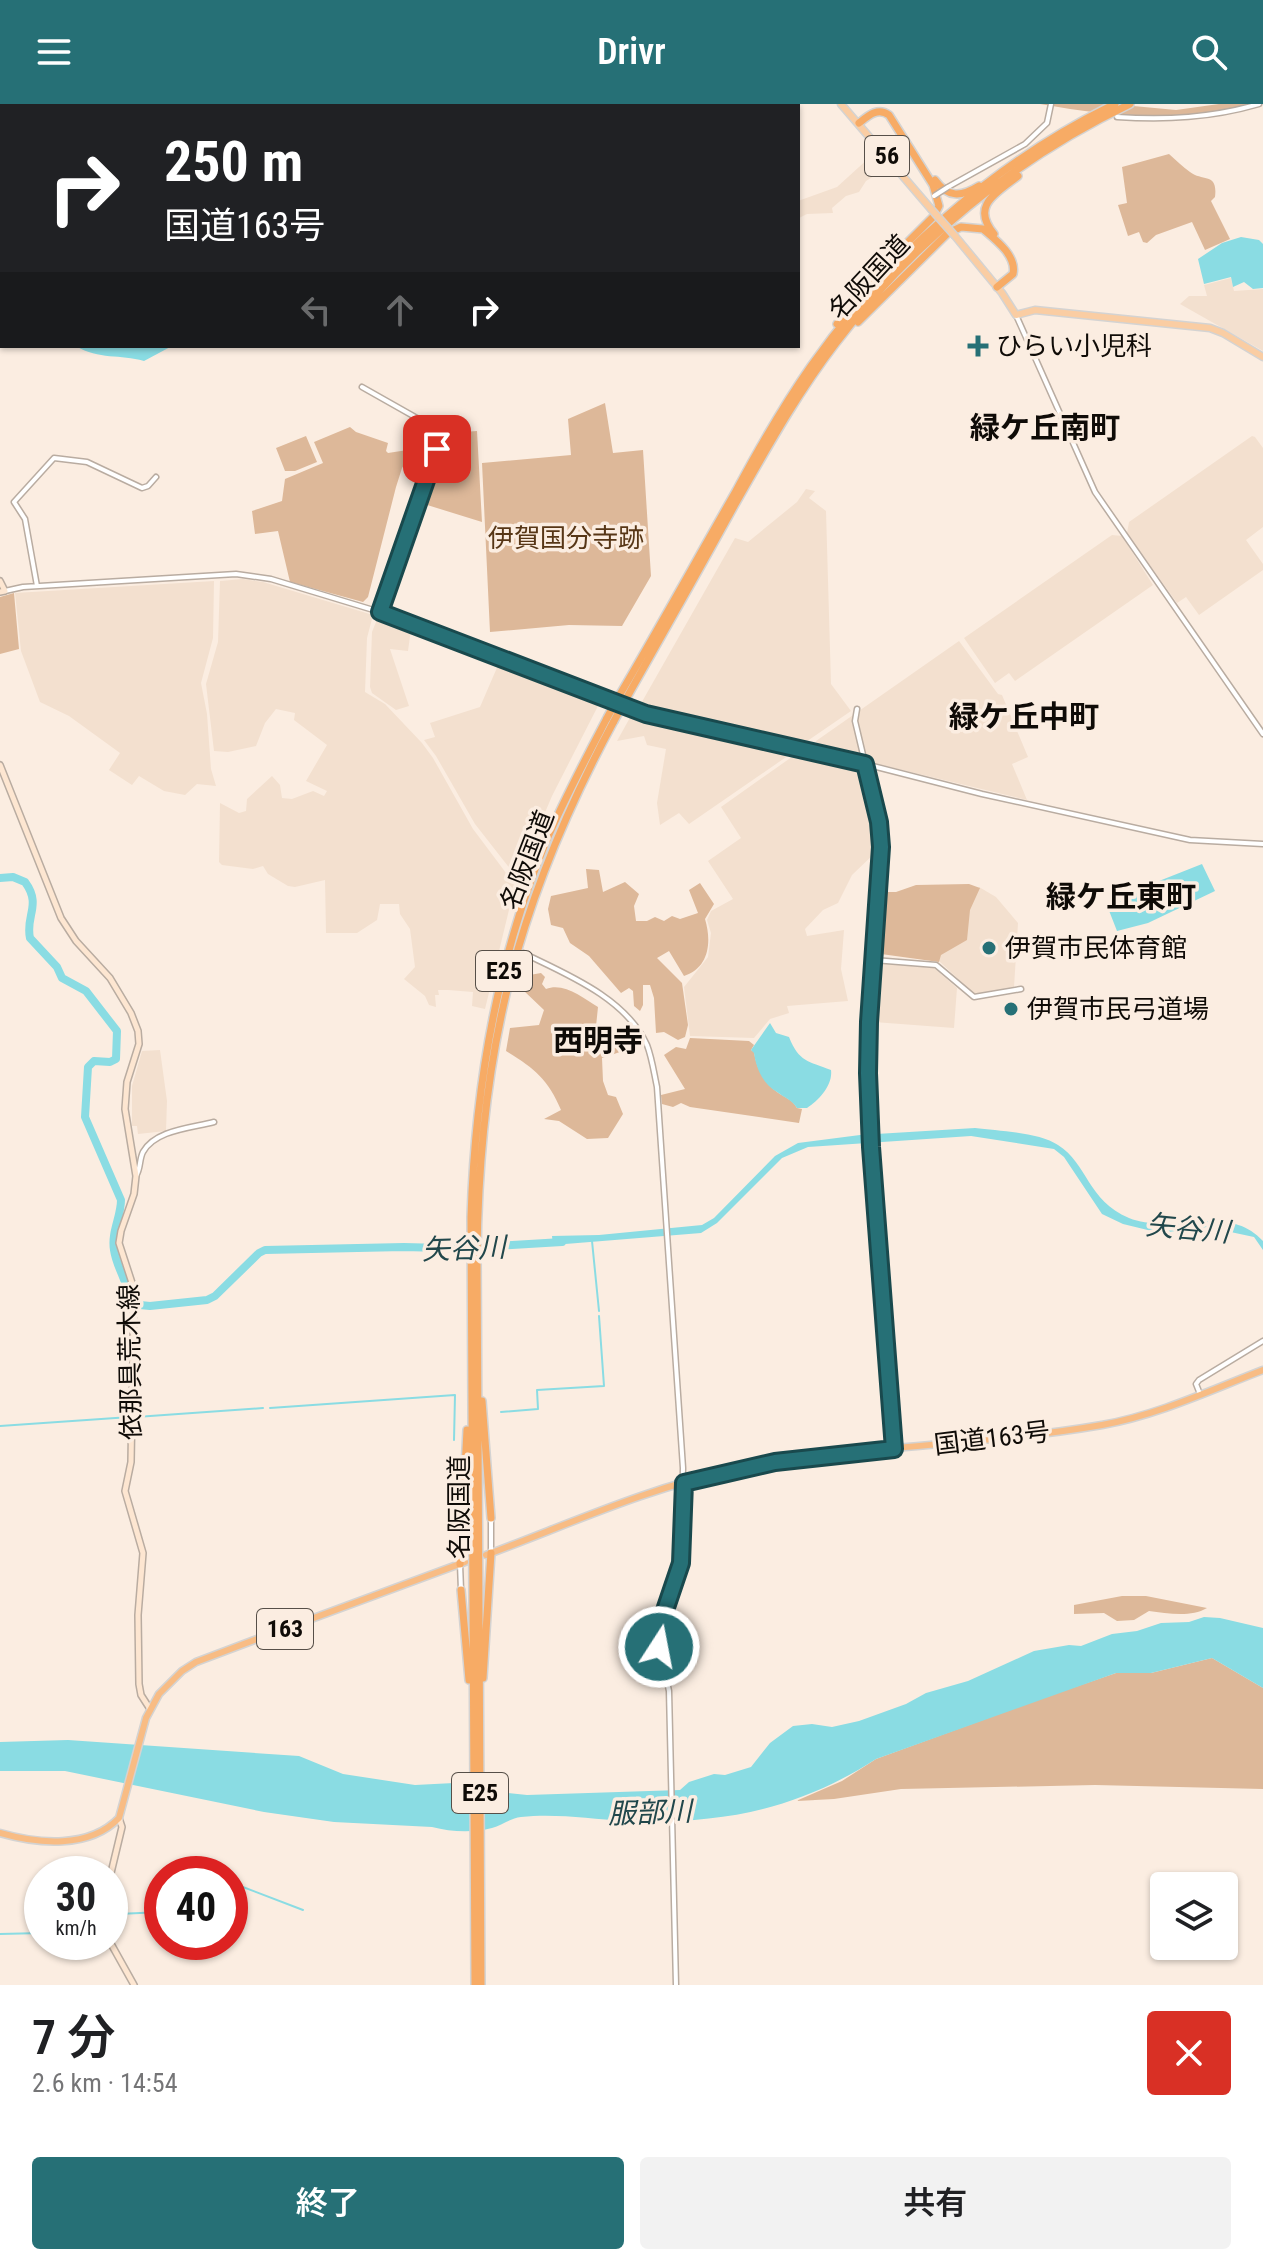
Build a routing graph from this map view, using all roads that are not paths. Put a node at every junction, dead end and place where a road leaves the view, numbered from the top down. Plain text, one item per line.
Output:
1 (841, 104) edge
2 (1051, 104) edge
3 (1115, 104) edge
4 (1130, 104) edge
5 (1259, 104) edge
6 (1117, 117) dead end
7 (858, 122) junction
8 (1061, 133) junction
9 (1070, 135) junction
10 (929, 206) junction
11 (999, 289) junction
12 (1016, 315) junction
13 (1263, 357) edge
14 (810, 367) junction
15 (362, 387) dead end
16 (787, 414) junction
17 (156, 477) dead end
18 (0, 581) edge
19 (37, 586) junction
20 (2, 592) edge
21 (380, 612) junction
22 (623, 697) junction
23 (857, 709) dead end
24 (1263, 734) edge
25 (865, 764) junction
26 (0, 765) edge
27 (1263, 844) edge
28 (523, 953) dead end
29 (874, 960) junction
30 (1021, 989) dead end
31 (214, 1122) dead end
32 (136, 1176) junction
33 (474, 1255) junction
34 (471, 1337) junction
35 (1263, 1341) edge
36 (478, 1355) junction
37 (1263, 1370) edge
38 (1200, 1394) junction
39 (894, 1449) junction
40 (684, 1483) junction
41 (491, 1518) joint
42 (489, 1554) junction
43 (462, 1563) junction
44 (461, 1590) joint
45 (150, 1709) junction
46 (477, 1724) junction
47 (119, 1818) junction
48 (0, 1833) edge
49 (115, 1856) edge
50 (477, 1860) junction
51 (120, 1960) edge
52 (134, 1985) edge
53 (475, 1985) edge
54 (481, 1985) edge
55 (676, 1985) edge

1 - 7 main road, 56
2 - 10 street, bridge
3 - 8 highway, 名阪国道 / E25
4 - 9 highway, 名阪国道 / E25
5 - 6 street
7 - 8 highway
7 - 10 main road, 56
7 - 14 highway
8 - 14 highway, 名阪国道 / E25
9 - 11 highway
9 - 16 highway, 名阪国道 / E25
10 - 11 main road, 56, bridge
11 - 12 main road, 56
11 - 16 highway
12 - 13 main road
12 - 24 street
14 - 22 highway, 名阪国道 / E25
15 - 21 street
16 - 22 highway, 名阪国道 / E25
17 - 19 street
18 - 20 main road
19 - 20 street
19 - 21 street
21 - 25 street
22 - 33 highway, 名阪国道 / E25, bridge
23 - 25 street
25 - 27 street
25 - 29 street
26 - 32 main road, 依那具荒木線
28 - 40 street
29 - 30 street
29 - 39 street
31 - 32 street
32 - 45 main road, 依那具荒木線
33 - 34 highway, 名阪国道 / E25
33 - 36 highway, 名阪国道 / E25
34 - 43 highway
34 - 46 highway, 名阪国道 / E25
35 - 38 street
36 - 41 highway
36 - 46 highway, 名阪国道 / E25
37 - 38 highway, 国道163号
38 - 39 highway, 国道163号
39 - 40 highway, 国道163号
40 - 42 highway, 国道163号
40 - 55 street
41 - 42 street
42 - 46 highway
43 - 44 street
43 - 45 highway, 163
44 - 46 highway
45 - 47 highway, 163
46 - 50 highway
47 - 48 highway
47 - 49 main road
50 - 53 highway
50 - 54 highway
51 - 52 main road

